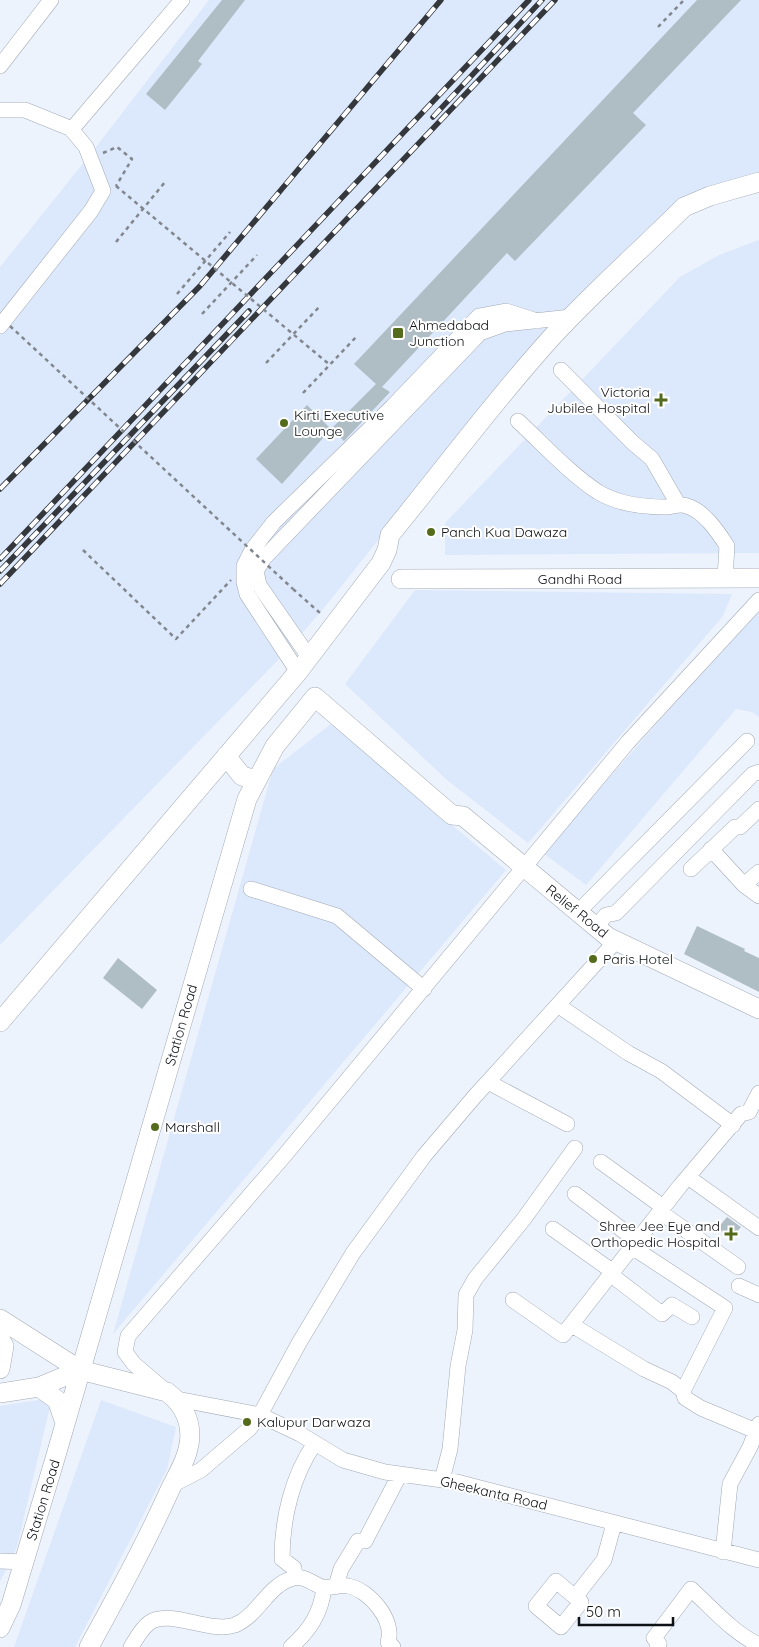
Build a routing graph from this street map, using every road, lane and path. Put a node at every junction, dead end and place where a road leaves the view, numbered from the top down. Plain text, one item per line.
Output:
1 (52, 0) edge
2 (182, 0) edge
3 (684, 0) edge
4 (658, 26) dead end
5 (0, 66) edge
6 (0, 110) edge
7 (71, 129) junction
8 (132, 159) dead end
9 (165, 182) dead end
10 (759, 182) edge
11 (144, 210) junction
12 (230, 232) dead end
13 (116, 242) dead end
14 (257, 254) dead end
15 (206, 261) junction
16 (232, 282) junction
17 (177, 294) dead end
18 (321, 304) dead end
19 (202, 314) dead end
20 (571, 316) junction
21 (537, 320) junction
22 (5, 326) edge
23 (294, 334) junction
24 (358, 335) dead end
25 (266, 363) dead end
26 (330, 365) junction
27 (561, 370) dead end
28 (303, 393) dead end
29 (518, 420) dead end
30 (678, 504) junction
31 (83, 550) dead end
32 (244, 566) junction
33 (725, 578) junction
34 (759, 578) edge
35 (401, 579) dead end
36 (759, 600) edge
37 (320, 613) dead end
38 (303, 664) junction
39 (318, 692) joint
40 (747, 740) dead end
41 (226, 756) junction
42 (759, 772) edge
43 (257, 780) junction
44 (759, 809) edge
45 (711, 848) junction
46 (523, 866) junction
47 (691, 869) dead end
48 (759, 872) edge
49 (744, 885) junction
50 (251, 889) dead end
51 (759, 896) edge
52 (578, 912) junction
53 (596, 927) junction
54 (616, 941) junction
55 (424, 989) junction
56 (558, 1006) junction
57 (759, 1009) edge
58 (0, 1022) edge
59 (488, 1082) junction
60 (759, 1093) edge
61 (567, 1124) dead end
62 (732, 1125) junction
63 (575, 1148) dead end
64 (601, 1162) dead end
65 (688, 1177) junction
66 (575, 1194) dead end
67 (662, 1210) junction
68 (759, 1228) edge
69 (553, 1229) dead end
70 (634, 1244) junction
71 (738, 1266) dead end
72 (611, 1273) junction
73 (739, 1286) dead end
74 (759, 1295) edge
75 (513, 1300) dead end
76 (692, 1316) dead end
77 (0, 1318) edge
78 (572, 1325) junction
79 (0, 1339) edge
80 (0, 1369) edge
81 (80, 1370) junction
82 (38, 1387) junction
83 (683, 1391) junction
84 (0, 1393) edge
85 (172, 1396) junction
86 (260, 1415) junction
87 (65, 1423) junction
88 (758, 1427) edge
89 (315, 1443) junction
90 (400, 1474) junction
91 (442, 1480) junction
92 (172, 1485) junction
93 (614, 1524) junction
94 (723, 1552) junction
95 (759, 1560) edge
96 (0, 1561) edge
97 (24, 1562) junction
98 (295, 1577) junction
99 (330, 1587) junction
100 (575, 1597) dead end
101 (0, 1628) edge
102 (759, 1645) edge
103 (89, 1647) edge
104 (131, 1647) edge
105 (291, 1647) edge
106 (393, 1647) edge
107 (657, 1647) edge

1 - 5 street
2 - 7 street
3 - 4 path
6 - 7 street
7 - 22 street
8 - 11 path, bridge
9 - 11 path
10 - 20 main road
11 - 13 path
11 - 15 path, bridge
12 - 15 path
14 - 16 path
15 - 16 path, bridge
15 - 17 path
16 - 19 path
16 - 23 path, bridge
18 - 23 path
20 - 21 street
20 - 38 main road
21 - 32 street
21 - 38 street
22 - 37 path, bridge
23 - 25 path
23 - 26 path, bridge
24 - 26 path
26 - 28 path
27 - 30 street
29 - 30 street
30 - 33 street
31 - 32 path
32 - 38 street
33 - 34 main road, Gandhi Road
33 - 35 main road, Gandhi Road
36 - 46 street
38 - 41 main road
39 - 43 main road, Station Road
39 - 46 main road, Relief Road
40 - 52 street
41 - 43 main road
41 - 58 main road
42 - 53 street
43 - 81 main road, Station Road
44 - 45 street
45 - 47 street
45 - 49 street
46 - 52 main road, Relief Road
46 - 55 street
48 - 49 street
49 - 51 street
50 - 55 street
52 - 53 main road, Relief Road
53 - 54 main road, Relief Road
54 - 56 street
54 - 57 main road, Relief Road
55 - 85 street
56 - 59 street
56 - 62 street
59 - 61 street
59 - 86 street
60 - 62 street
62 - 65 street
63 - 91 street
64 - 67 street
65 - 67 street
65 - 68 street
66 - 70 street
67 - 70 street
67 - 71 street
69 - 72 street
70 - 72 street
70 - 83 street
72 - 76 street
72 - 78 street
73 - 74 street
75 - 78 street
77 - 81 main road
78 - 83 street
79 - 80 main road
81 - 82 main road
81 - 85 main road, Gheekanta Road
81 - 87 main road, Station Road
82 - 84 main road
82 - 87 main road
83 - 88 street
85 - 86 street, Gheekanta Road
85 - 92 main road
86 - 89 street, Gheekanta Road
86 - 92 street
87 - 97 main road, Station Road
88 - 94 street
89 - 90 street, Gheekanta Road
89 - 98 street
90 - 91 street, Gheekanta Road
90 - 99 street
91 - 93 street, Gheekanta Road
92 - 103 main road
93 - 94 street, Gheekanta Road
93 - 100 street
94 - 95 street, Gheekanta Road
96 - 97 street
97 - 101 main road, Station Road
98 - 99 street
98 - 104 street
99 - 105 street
99 - 106 street
102 - 107 street

